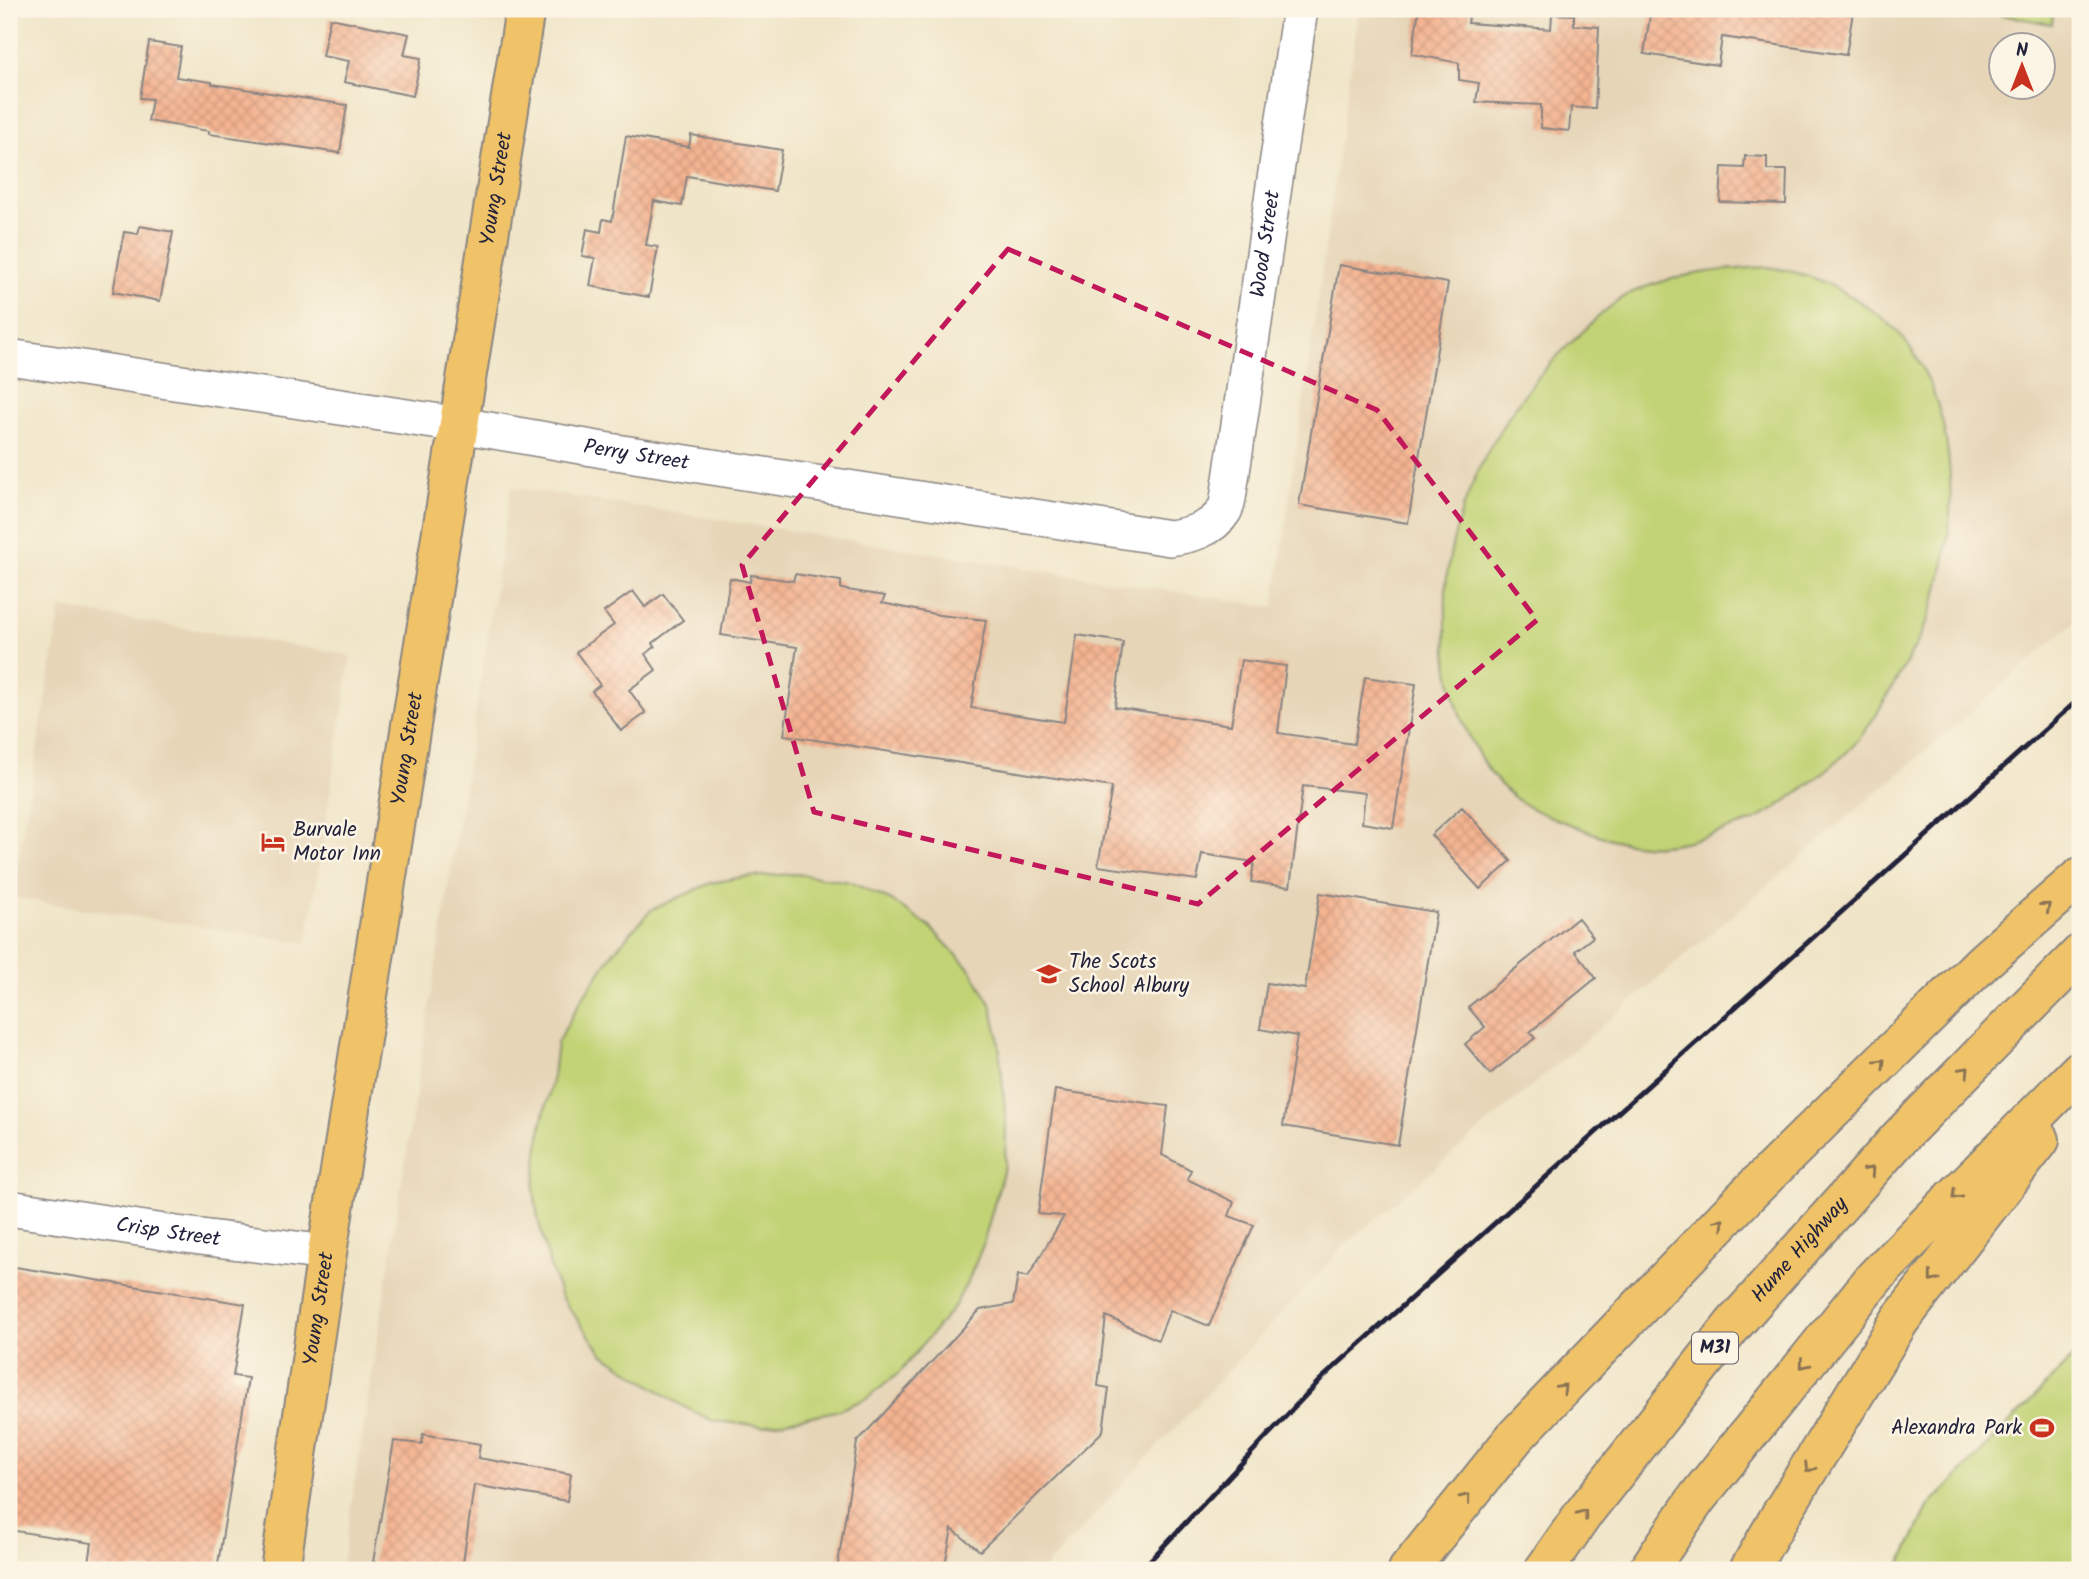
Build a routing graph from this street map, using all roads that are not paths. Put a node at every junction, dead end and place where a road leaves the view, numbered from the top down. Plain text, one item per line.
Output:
1 (525, 9) edge
2 (1300, 9) edge
3 (9, 357) edge
4 (460, 425) junction
5 (1231, 479) joint
6 (2080, 877) edge
7 (2080, 954) edge
8 (2080, 1070) edge
9 (2080, 1089) edge
10 (9, 1208) edge
11 (327, 1253) junction
12 (280, 1570) edge
13 (1408, 1570) edge
14 (1544, 1570) edge
15 (1648, 1570) edge
16 (1749, 1570) edge

1 - 4 main road, Young Street
2 - 5 street, Wood Street
3 - 4 street, Perry Street
4 - 5 street, Perry Street
4 - 11 main road, Young Street
13 -> 6 main road
14 -> 7 main road, Hume Highway / M31
8 -> 15 main road
9 -> 16 main road
10 - 11 street, Crisp Street
11 - 12 main road, Young Street

